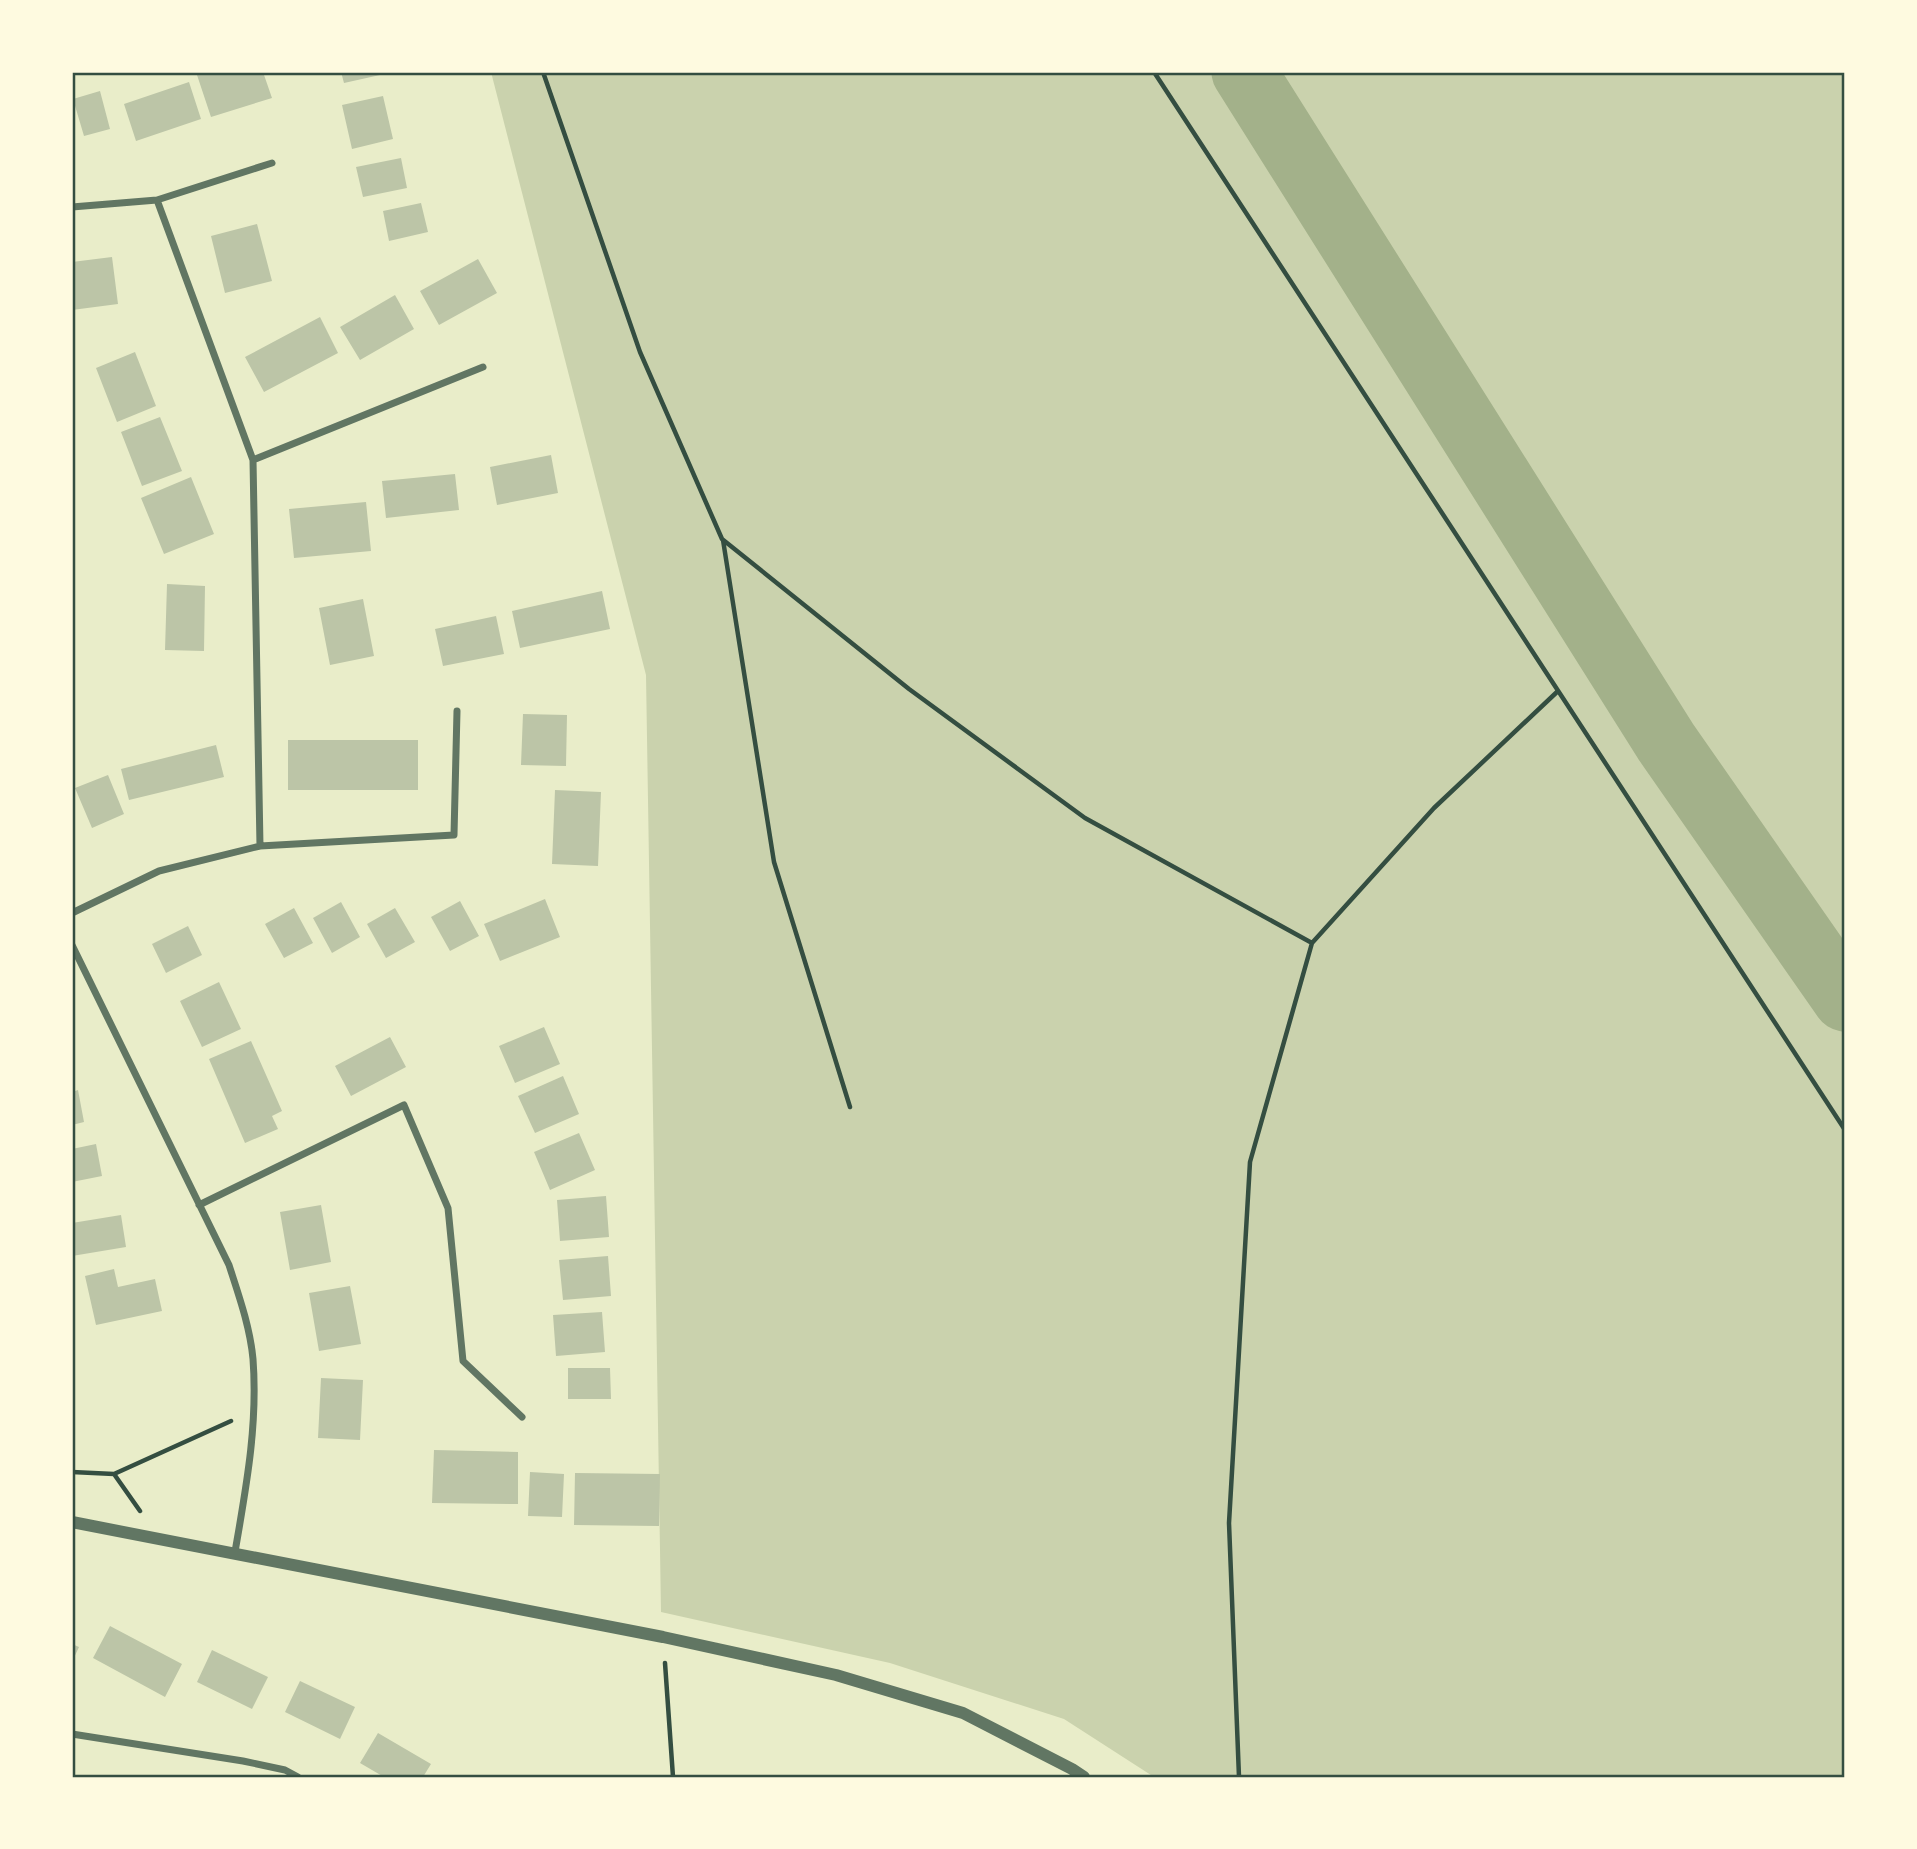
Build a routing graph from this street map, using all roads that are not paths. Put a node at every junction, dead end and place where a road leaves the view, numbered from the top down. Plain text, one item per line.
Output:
1 (272, 163) dead end
2 (157, 200) junction
3 (72, 206) edge
4 (483, 367) dead end
5 (253, 460) junction
6 (457, 711) dead end
7 (260, 846) junction
8 (72, 913) edge
9 (72, 945) edge
10 (199, 1205) junction
11 (522, 1417) dead end
12 (72, 1522) edge
13 (235, 1552) junction
14 (72, 1734) edge
15 (299, 1777) edge
16 (1084, 1777) edge

1 - 2 street
2 - 3 street
2 - 5 street
4 - 5 street
5 - 7 street
6 - 7 street
7 - 8 street
9 - 10 street
10 - 11 street
10 - 13 street
12 - 13 street
13 - 16 street
14 - 15 street

